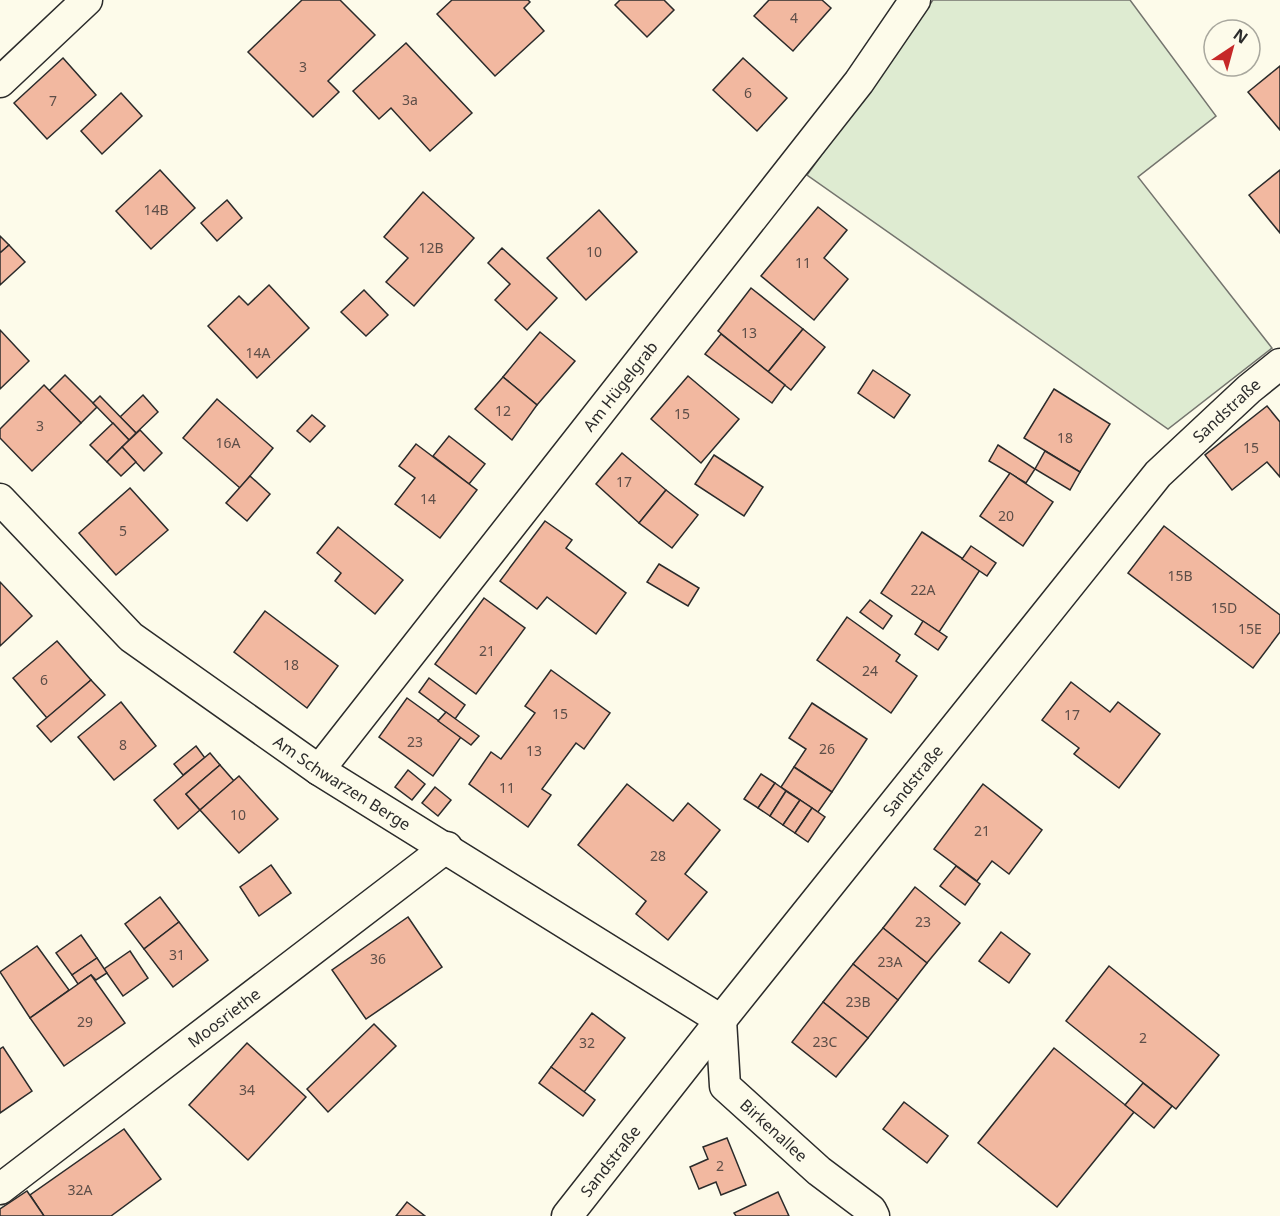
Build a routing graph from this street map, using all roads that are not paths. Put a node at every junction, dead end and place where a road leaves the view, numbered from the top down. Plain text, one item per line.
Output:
1 (87, 0) edge
2 (915, 0) edge
3 (0, 82) edge
4 (1280, 364) edge
5 (0, 499) edge
6 (319, 770) junction
7 (447, 847) junction
8 (721, 1020) junction
9 (0, 1189) edge
10 (567, 1216) edge
11 (874, 1216) edge

1 - 3 street
2 - 6 street, Am Hügelgrab
4 - 8 street, Sandstraße
5 - 6 street, Am Schwarzen Berge
6 - 7 street, Am Schwarzen Berge
7 - 8 street, Am Schwarzen Berge
7 - 9 street, Moosriethe
8 - 10 street, Sandstraße
8 - 11 street, Birkenallee

